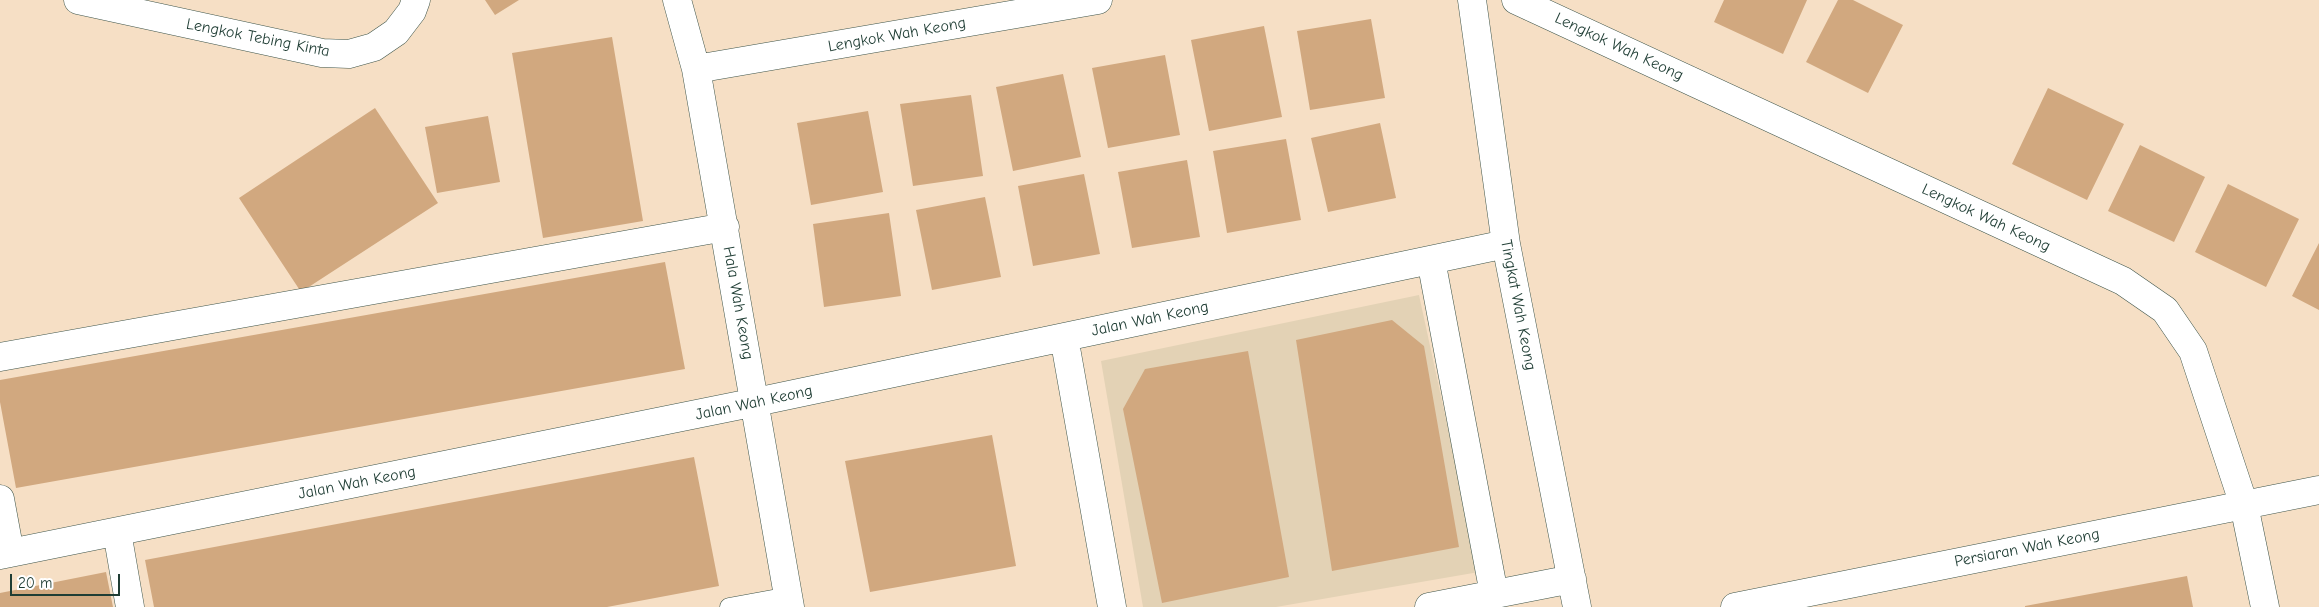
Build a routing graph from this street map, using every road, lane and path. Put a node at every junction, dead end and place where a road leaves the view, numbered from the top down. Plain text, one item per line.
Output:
1 (78, 0) edge
2 (416, 0) edge
3 (677, 0) edge
4 (1098, 0) edge
5 (1472, 0) edge
6 (1516, 0) edge
7 (696, 69) junction
8 (725, 227) junction
9 (1506, 244) junction
10 (1431, 260) junction
11 (1064, 337) junction
12 (0, 357) edge
13 (756, 402) junction
14 (2319, 490) edge
15 (0, 499) edge
16 (2244, 505) junction
17 (117, 532) junction
18 (5, 554) edge
19 (1572, 579) junction
20 (1494, 594) junction
21 (790, 602) edge
22 (130, 607) edge
23 (729, 607) edge
24 (1112, 607) edge
25 (1429, 607) edge
26 (1577, 607) edge
27 (1735, 607) edge
28 (2265, 607) edge

1 - 2 street, Lengkok Tebing Kinta
3 - 7 street, Hala Wah Keong
4 - 7 street, Lengkok Wah Keong
5 - 9 street, Tingkat Wah Keong
6 - 16 street, Lengkok Wah Keong
7 - 8 street, Hala Wah Keong
8 - 12 street
8 - 13 street, Hala Wah Keong
9 - 10 street, Jalan Wah Keong
9 - 19 street, Tingkat Wah Keong
10 - 11 street, Jalan Wah Keong
10 - 20 street
11 - 13 street, Jalan Wah Keong
11 - 24 street
13 - 17 street, Jalan Wah Keong
13 - 21 street, Hala Wah Keong
14 - 16 street, Persiaran Wah Keong
15 - 18 street
16 - 27 street, Persiaran Wah Keong
16 - 28 street, Lengkok Wah Keong
17 - 18 street, Jalan Wah Keong
17 - 22 street
19 - 20 street
19 - 26 street, Tingkat Wah Keong
20 - 25 street
21 - 23 lane

